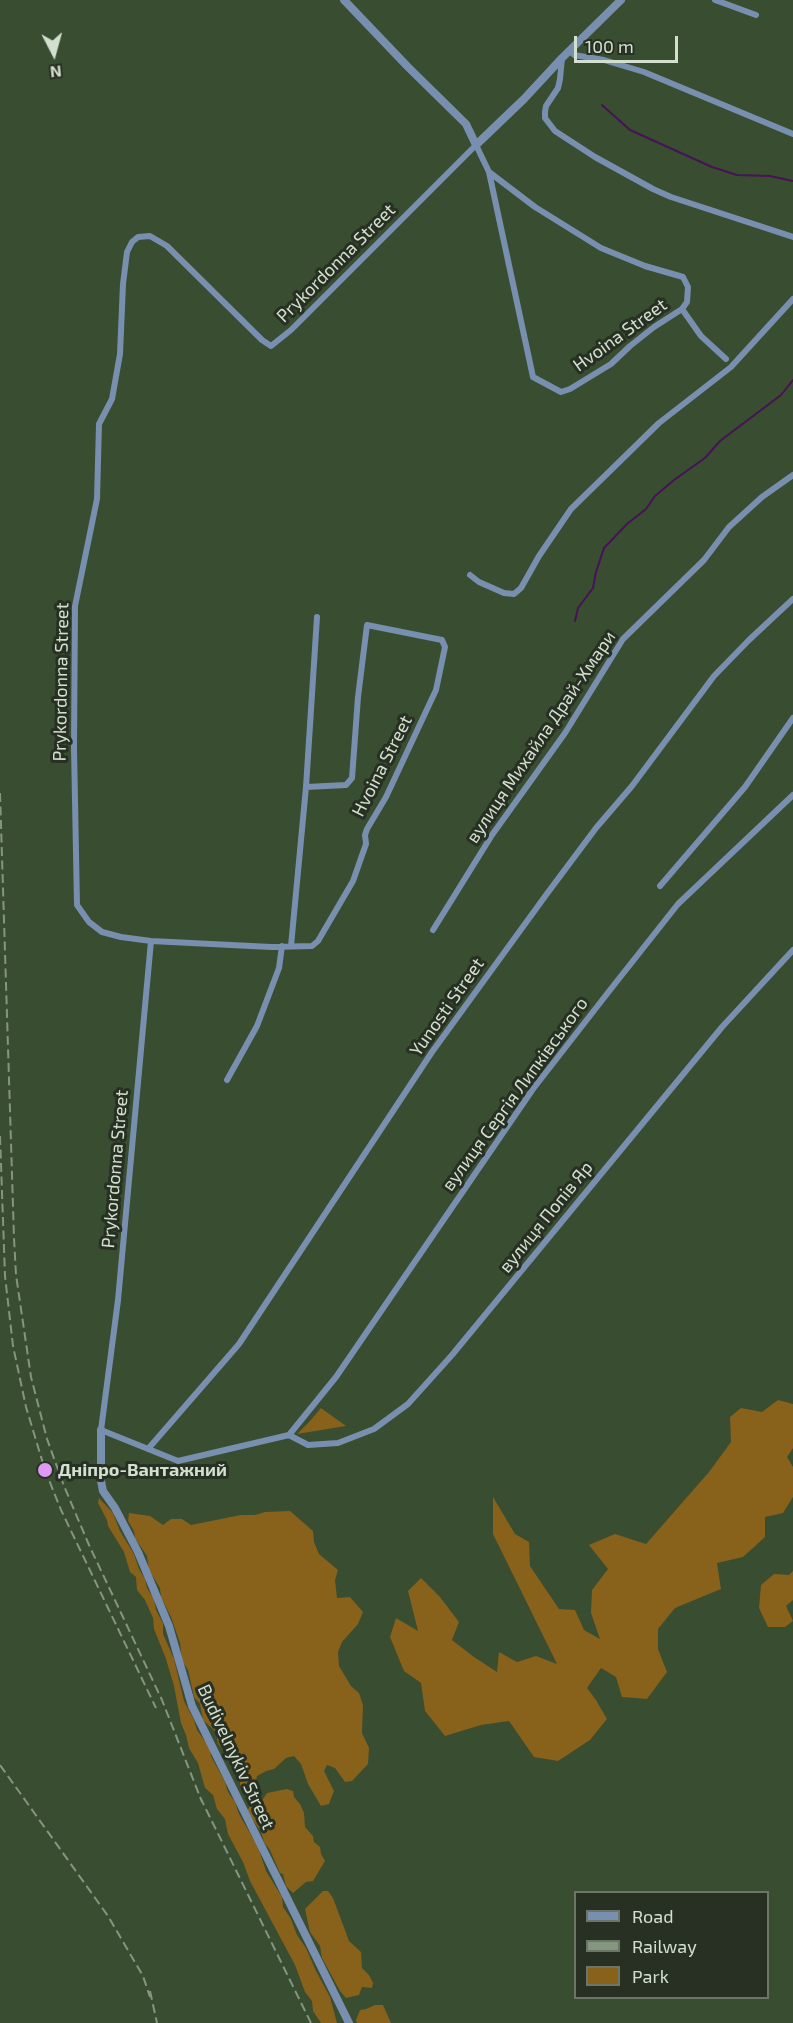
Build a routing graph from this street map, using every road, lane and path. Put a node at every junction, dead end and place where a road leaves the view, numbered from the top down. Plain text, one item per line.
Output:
1 (344, 0) edge
2 (621, 0) edge
3 (715, 0) edge
4 (756, 15) dead end
5 (570, 51) junction
6 (562, 58) junction
7 (793, 134) edge
8 (476, 145) junction
9 (489, 172) junction
10 (793, 237) edge
11 (793, 299) edge
12 (682, 309) junction
13 (726, 359) dead end
14 (793, 475) edge
15 (470, 576) dead end
16 (793, 599) edge
17 (316, 617) dead end
18 (793, 718) edge
19 (306, 787) junction
20 (793, 795) edge
21 (660, 886) dead end
22 (433, 930) dead end
23 (151, 941) junction
24 (282, 946) junction
25 (291, 946) junction
26 (793, 950) edge
27 (227, 1080) dead end
28 (101, 1430) junction
29 (289, 1435) junction
30 (148, 1449) junction
31 (349, 2023) edge

1 - 8 street
2 - 5 street, Prykordonna Street
3 - 4 street
5 - 6 street, Prykordonna Street
5 - 7 street
6 - 8 street, Prykordonna Street
6 - 10 street
8 - 9 street
8 - 23 street, Prykordonna Street
9 - 12 street, Hvoina Street
9 - 12 street, Hvoina Street
11 - 15 street
12 - 13 street
14 - 22 street, вулиця Михайла Драй-Хмари
16 - 30 street, Yunosti Street
17 - 19 street
18 - 21 street
19 - 25 street
19 - 25 street, Hvoina Street
20 - 29 street, вулиця Сергія Липківського
23 - 24 street, Hvoina Street
23 - 28 street, Prykordonna Street
24 - 25 street, Hvoina Street
24 - 27 street
26 - 29 street, вулиця Попів Яр
28 - 30 street
28 - 31 street, Budivelnykiv Street
29 - 30 street

